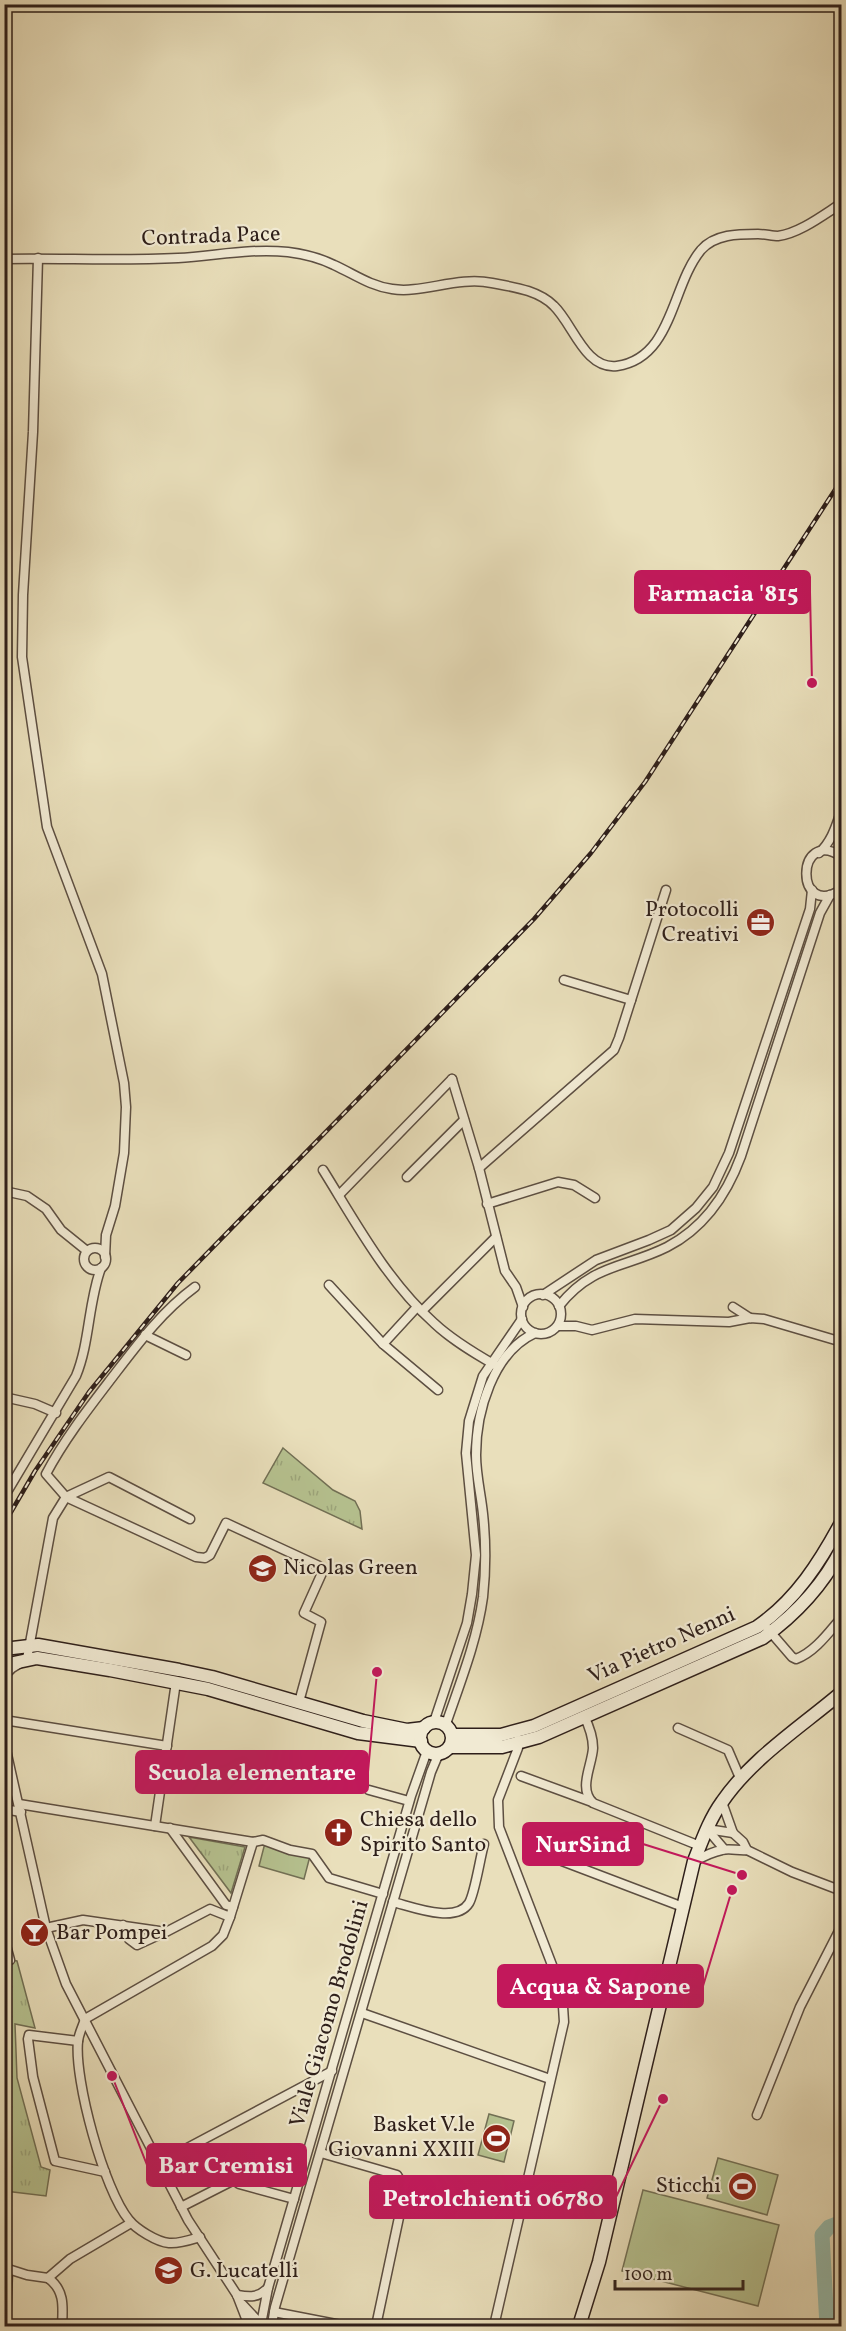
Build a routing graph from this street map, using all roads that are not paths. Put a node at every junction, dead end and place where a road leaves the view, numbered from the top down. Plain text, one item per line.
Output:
1 (842, 203) edge
2 (38, 258) junction
3 (4, 259) edge
4 (842, 810) edge
5 (819, 853) junction
6 (842, 857) edge
7 (842, 889) edge
8 (666, 890) dead end
9 (812, 890) junction
10 (830, 895) junction
11 (564, 980) dead end
12 (631, 1000) junction
13 (464, 1120) junction
14 (479, 1168) junction
15 (323, 1170) dead end
16 (407, 1177) dead end
17 (4, 1191) edge
18 (339, 1195) junction
19 (594, 1198) dead end
20 (488, 1204) junction
21 (106, 1235) junction
22 (496, 1237) junction
23 (90, 1250) junction
24 (105, 1257) junction
25 (100, 1268) junction
26 (90, 1269) junction
27 (329, 1285) dead end
28 (195, 1287) dead end
29 (516, 1287) junction
30 (93, 1289) junction
31 (540, 1295) junction
32 (523, 1307) junction
33 (733, 1307) dead end
34 (560, 1308) junction
35 (420, 1309) junction
36 (750, 1318) junction
37 (522, 1319) junction
38 (558, 1326) junction
39 (576, 1326) junction
40 (536, 1333) junction
41 (145, 1335) junction
42 (842, 1342) edge
43 (382, 1344) junction
44 (186, 1355) dead end
45 (495, 1365) junction
46 (438, 1390) dead end
47 (4, 1397) edge
48 (56, 1413) junction
49 (4, 1497) edge
50 (66, 1497) junction
51 (190, 1519) dead end
52 (842, 1521) edge
53 (842, 1548) edge
54 (842, 1617) edge
55 (767, 1628) junction
56 (4, 1648) edge
57 (27, 1652) junction
58 (458, 1654) junction
59 (469, 1657) junction
60 (4, 1665) edge
61 (4, 1676) edge
62 (176, 1683) junction
63 (842, 1692) edge
64 (267, 1693) junction
65 (299, 1702) junction
66 (262, 1705) junction
67 (584, 1716) junction
68 (4, 1720) edge
69 (678, 1728) dead end
70 (517, 1737) junction
71 (437, 1738) junction
72 (4, 1741) edge
73 (167, 1746) junction
74 (521, 1776) dead end
75 (740, 1778) junction
76 (369, 1790) dead end
77 (409, 1801) junction
78 (722, 1802) junction
79 (592, 1803) junction
80 (20, 1808) junction
81 (4, 1809) edge
82 (155, 1826) junction
83 (170, 1828) junction
84 (707, 1829) junction
85 (733, 1833) junction
86 (253, 1842) junction
87 (484, 1844) dead end
88 (700, 1846) junction
89 (724, 1849) junction
90 (747, 1850) junction
91 (562, 1862) dead end
92 (694, 1862) junction
93 (842, 1891) edge
94 (383, 1894) junction
95 (393, 1902) junction
96 (233, 1907) junction
97 (683, 1907) junction
98 (230, 1917) junction
99 (842, 1924) edge
100 (123, 1925) junction
101 (46, 1928) junction
102 (166, 1932) junction
103 (4, 1938) edge
104 (10, 1960) dead end
105 (362, 2013) junction
106 (84, 2019) junction
107 (78, 2041) junction
108 (332, 2071) junction
109 (550, 2079) junction
110 (757, 2115) dead end
111 (321, 2153) junction
112 (159, 2163) junction
113 (105, 2172) junction
114 (294, 2199) junction
115 (182, 2207) junction
116 (131, 2223) junction
117 (200, 2237) junction
118 (6, 2269) edge
119 (27, 2275) junction
120 (48, 2278) junction
121 (8, 2288) junction
122 (268, 2288) junction
123 (238, 2298) junction
124 (274, 2312) junction
125 (260, 2319) junction
126 (273, 2325) edge
127 (6, 2326) edge
128 (62, 2326) edge
129 (249, 2326) edge
130 (346, 2326) edge
131 (376, 2326) edge
132 (494, 2326) edge
133 (579, 2326) edge

1 - 2 street, Contrada Pace
2 - 3 street
2 - 21 street
4 - 5 street
5 - 6 street
5 - 9 street
7 - 10 street
8 - 12 street
9 - 10 street
9 - 31 street
10 - 34 street
11 - 12 street
12 - 14 street
13 - 14 street
13 - 16 street
13 - 18 street
14 - 20 street
15 - 18 street
17 - 23 street
18 - 35 street
19 - 20 street
20 - 22 street
21 - 23 street
21 - 24 street
22 - 29 street
22 - 35 street
23 - 24 street
23 - 26 street
24 - 25 street
25 - 26 street
25 - 30 street
26 - 30 street
27 - 43 street
28 - 41 street
29 - 31 street
29 - 32 street
30 - 48 street
31 - 32 street
31 - 34 street
32 - 37 street
33 - 36 street
34 - 38 street
34 - 39 street
35 - 43 street
35 - 45 street
36 - 39 street
36 - 42 street
37 - 40 street
37 - 45 street
38 - 39 street
38 - 40 street
40 - 45 street
41 - 44 street
41 - 50 street
43 - 46 street
45 - 58 street
45 - 59 street
47 - 48 street
48 - 49 street
50 - 51 street
50 - 57 street
50 - 65 street
52 - 55 street, Via Pietro Nenni
53 - 55 street, Via Pietro Nenni
54 - 55 street
55 - 67 street, Via Pietro Nenni
55 - 70 street, Via Pietro Nenni
56 - 57 street
57 - 60 street
57 - 61 street
57 - 62 street
57 - 64 street
58 - 59 street
58 - 71 street
59 - 71 street
62 - 66 street
62 - 73 street
63 - 75 street
64 - 65 street
64 - 66 street
65 - 71 street
66 - 71 street
67 - 70 street, Via Pietro Nenni
67 - 79 street
68 - 73 street
69 - 75 street
70 - 71 street, Via Pietro Nenni
70 - 109 street
71 - 77 street, Viale Giacomo Brodolini
71 - 95 street, Viale Giacomo Brodolini
72 - 80 street
73 - 82 street
74 - 79 street
75 - 78 street
76 - 77 street
77 - 94 street, Viale Giacomo Brodolini
78 - 84 street
78 - 85 street
79 - 88 street
80 - 81 street
80 - 82 street
80 - 101 street
82 - 83 street
83 - 86 street
83 - 96 street
84 - 85 street
84 - 88 street
84 - 89 street
85 - 90 street
86 - 94 street
86 - 96 street
87 - 95 street
88 - 92 street
89 - 90 street
89 - 92 street
90 - 93 street
91 - 97 street
92 - 97 street
94 - 108 street, Viale Giacomo Brodolini
95 - 105 street, Viale Giacomo Brodolini
96 - 98 street
97 - 133 street
98 - 102 street
98 - 106 street
99 - 110 street
100 - 101 street
100 - 102 street
100 - 102 street
101 - 106 street
103 - 104 street
105 - 109 street
105 - 111 street, Viale Giacomo Brodolini
106 - 107 street
106 - 112 street
107 - 113 street
107 - 113 street
108 - 112 street
108 - 114 street, Viale Giacomo Brodolini
109 - 132 street
111 - 124 street, Viale Giacomo Brodolini
111 - 131 street
112 - 115 street
113 - 116 street
114 - 115 street
114 - 122 street, Viale Giacomo Brodolini
115 - 117 street
116 - 117 street
116 - 120 street
117 - 123 street
118 - 119 street
118 - 121 street
119 - 120 street
119 - 121 street
120 - 128 street
121 - 127 street
122 - 123 street
122 - 125 street, Viale Giacomo Brodolini
123 - 125 street
123 - 129 street
124 - 126 street, Viale Giacomo Brodolini
124 - 130 street
125 - 126 street
125 - 129 street

